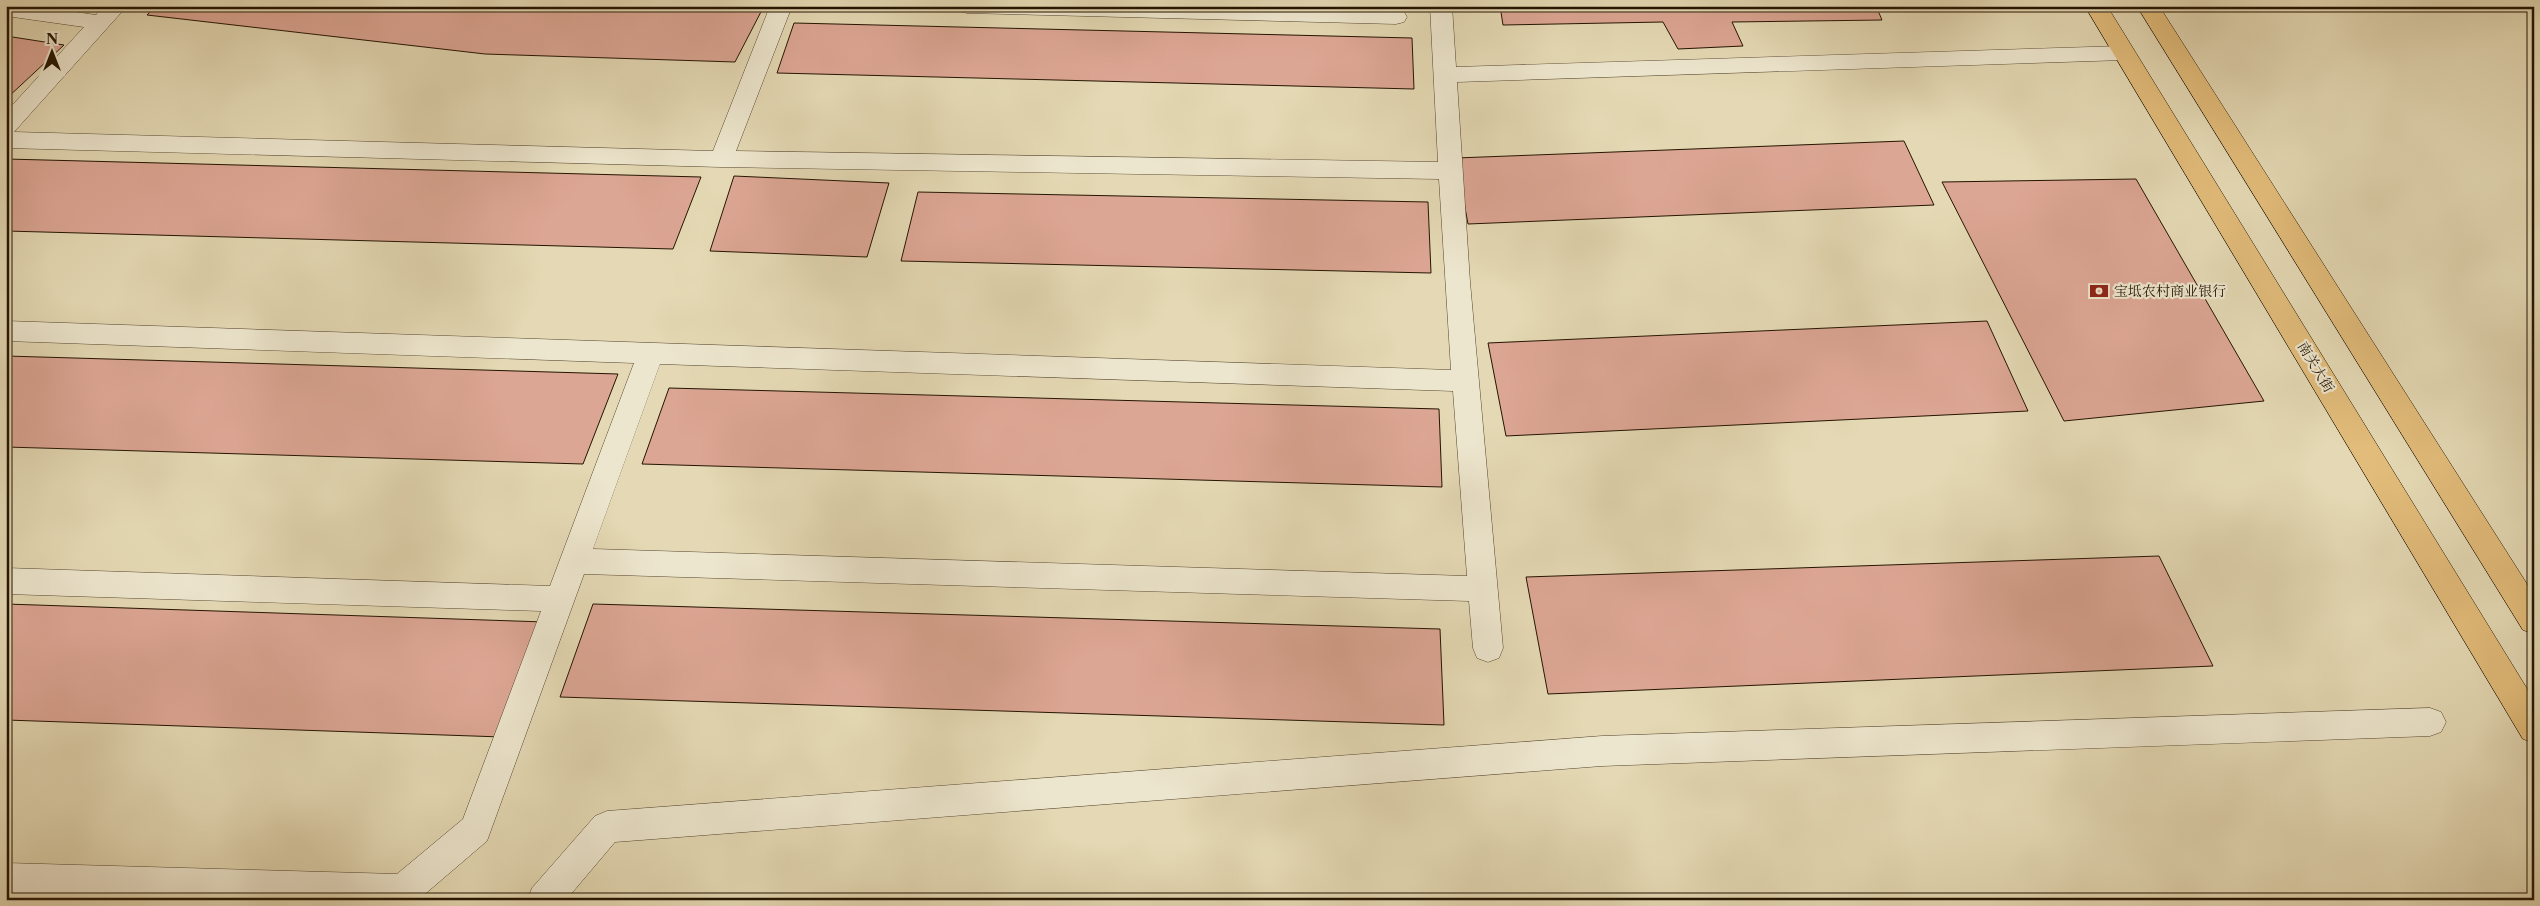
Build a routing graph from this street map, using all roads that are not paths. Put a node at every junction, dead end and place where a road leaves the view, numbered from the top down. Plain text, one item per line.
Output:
1 (116, 6) edge
2 (781, 6) edge
3 (967, 6) edge
4 (1441, 6) edge
5 (2096, 6) edge
6 (2148, 6) edge
7 (6, 9) edge
8 (1396, 17) dead end
9 (101, 23) junction
10 (2123, 53) junction
11 (1445, 75) junction
12 (6, 127) edge
13 (6, 140) edge
14 (721, 159) junction
15 (1450, 171) junction
16 (6, 331) edge
17 (650, 354) junction
18 (1465, 381) junction
19 (575, 561) junction
20 (6, 581) edge
21 (1483, 589) junction
22 (561, 599) junction
23 (2534, 622) edge
24 (1488, 648) dead end
25 (2430, 722) dead end
26 (2534, 729) edge
27 (6, 880) edge
28 (544, 900) edge

1 - 9 street
2 - 14 street
3 - 8 street
4 - 11 street
5 - 10 main road, 南关大街
6 - 23 main road
7 - 9 street
9 - 12 street
10 - 11 street
10 - 26 main road, 南关大街
11 - 15 street
13 - 14 street
14 - 15 street
15 - 18 street
16 - 17 street
17 - 18 street
17 - 19 street
18 - 21 street
19 - 21 street
19 - 22 street
20 - 22 street
21 - 24 street
22 - 27 street
25 - 28 street

